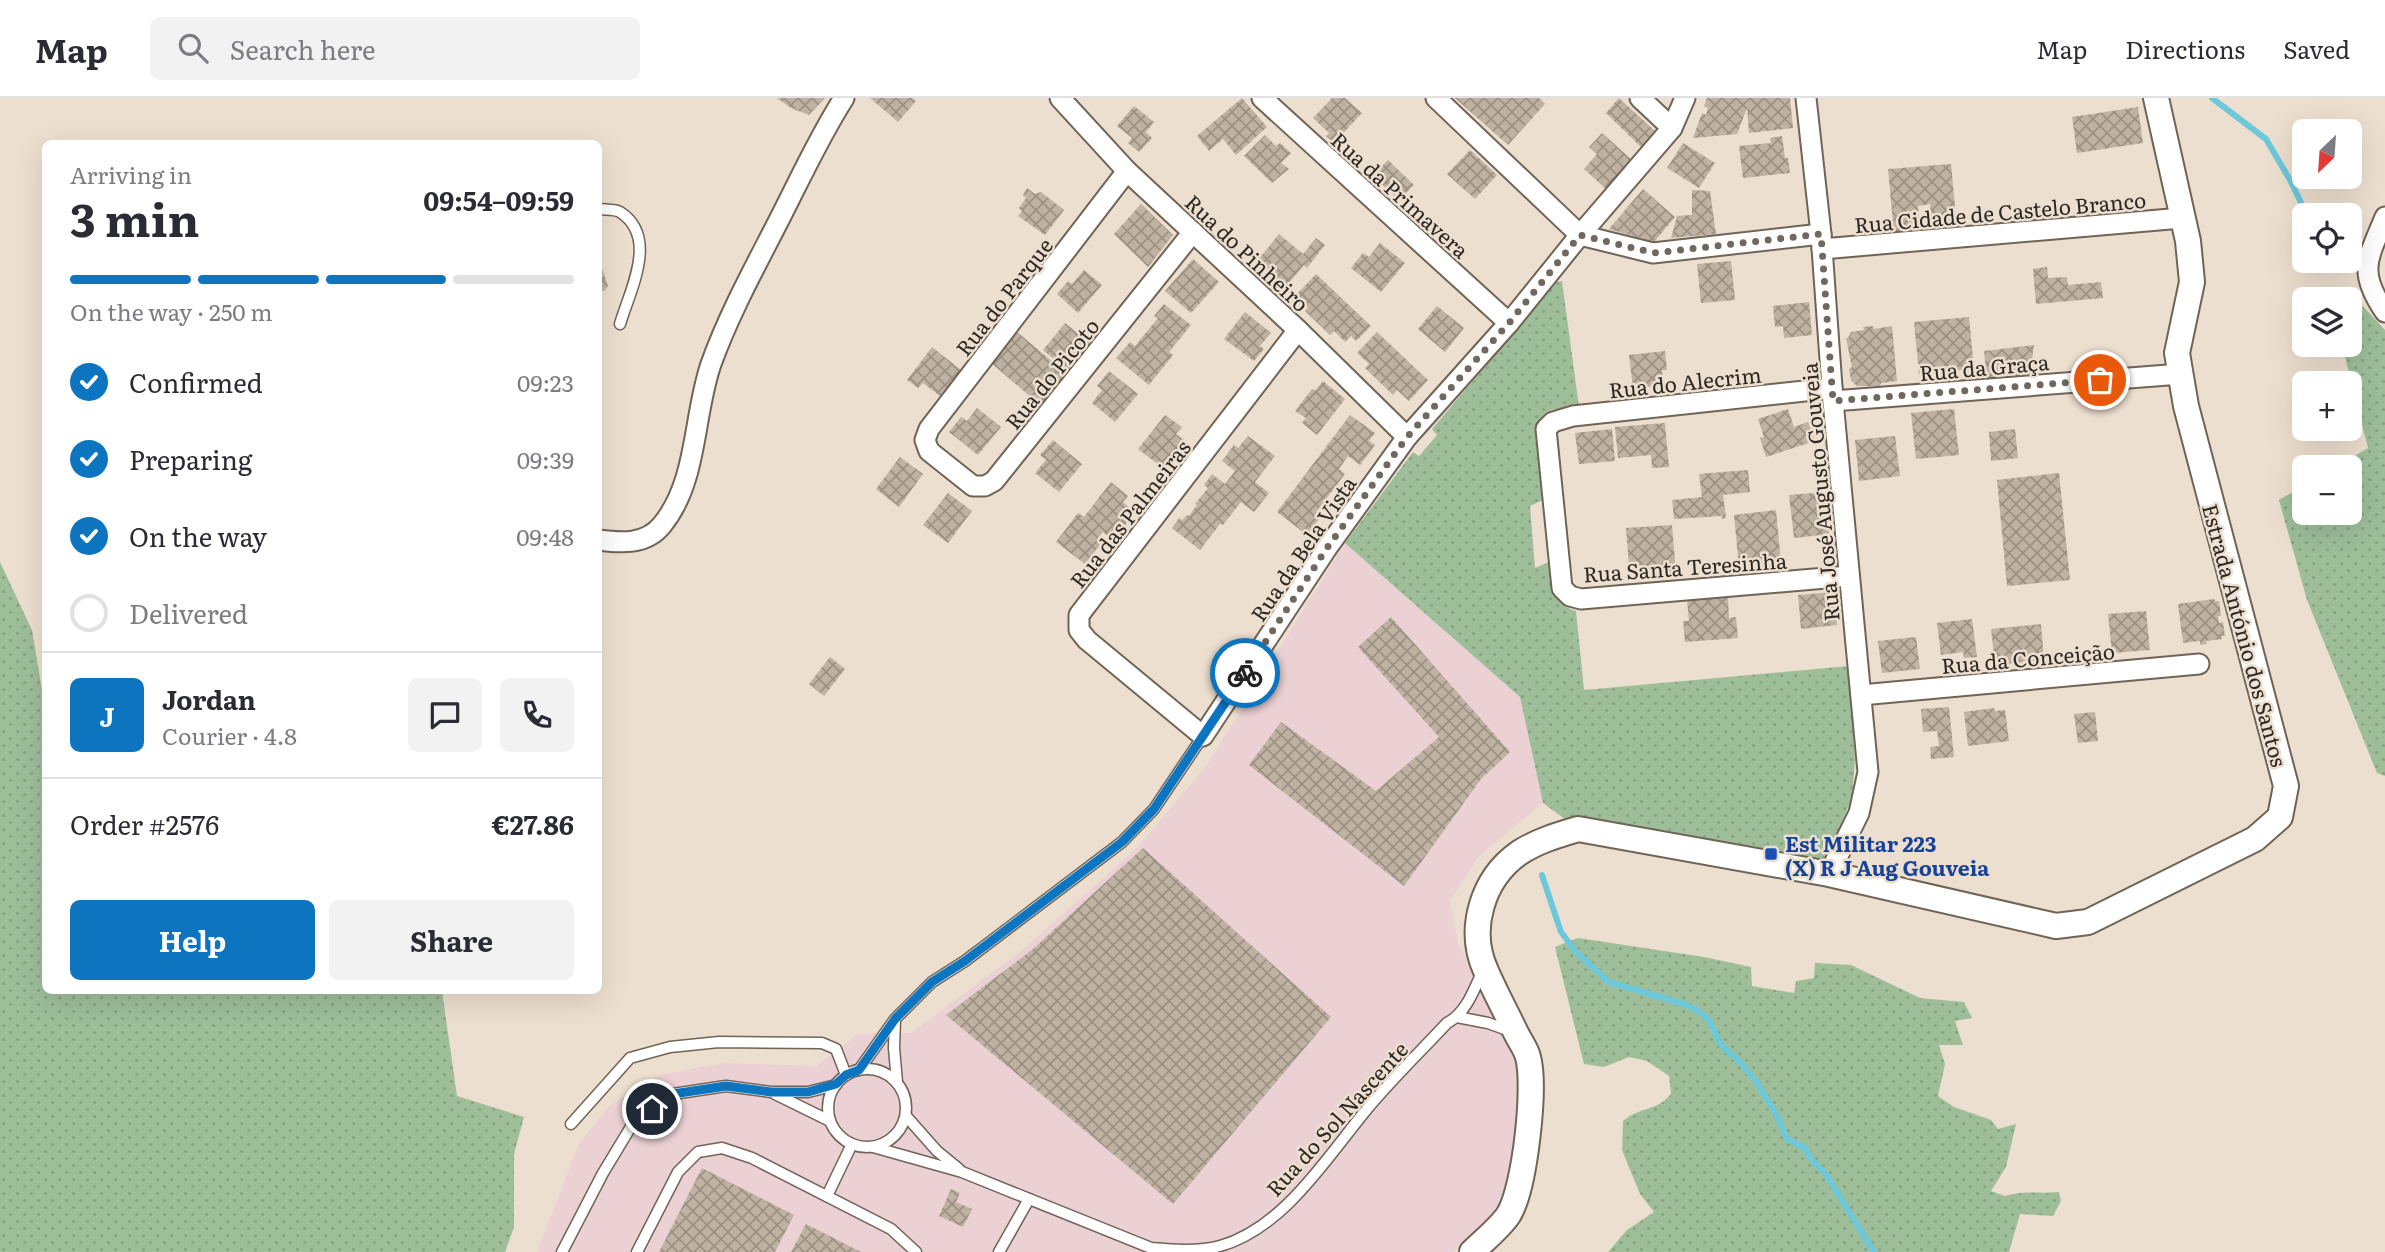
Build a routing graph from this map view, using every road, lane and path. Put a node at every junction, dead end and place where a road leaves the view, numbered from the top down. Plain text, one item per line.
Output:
1 (844, 98) edge
2 (1060, 98) edge
3 (1262, 98) edge
4 (1436, 98) edge
5 (1640, 98) edge
6 (1685, 98) edge
7 (1806, 98) edge
8 (2156, 98) edge
9 (1672, 128) junction
10 (1127, 171) junction
11 (602, 209) edge
12 (2385, 217) edge
13 (2182, 218) junction
14 (1193, 232) junction
15 (1580, 235) junction
16 (1821, 242) junction
17 (2385, 312) edge
18 (1509, 323) junction
19 (620, 324) dead end
20 (1298, 330) junction
21 (2181, 373) junction
22 (1833, 394) junction
23 (1546, 429) joint
24 (1407, 437) junction
25 (929, 451) joint
26 (602, 541) edge
27 (1849, 576) junction
28 (2199, 664) dead end
29 (1861, 695) junction
30 (1203, 736) junction
31 (1829, 874) junction
32 (1484, 968) junction
33 (1457, 1017) junction
34 (895, 1019) junction
35 (1517, 1034) junction
36 (859, 1070) junction
37 (846, 1075) junction
38 (897, 1082) junction
39 (836, 1084) junction
40 (771, 1092) junction
41 (906, 1116) junction
42 (830, 1121) junction
43 (571, 1124) dead end
44 (852, 1144) junction
45 (873, 1147) junction
46 (962, 1172) junction
47 (827, 1196) junction
48 (1029, 1199) junction
49 (562, 1252) edge
50 (636, 1252) edge
51 (916, 1252) edge
52 (999, 1252) edge
53 (1472, 1252) edge

1 - 26 street
2 - 10 street, Rua do Pinheiro
3 - 18 street, Rua da Primavera
4 - 15 street
5 - 9 street
6 - 9 street, Rua da Bela Vista
7 - 16 street, Rua José Augusto Gouveia
8 - 13 street, Estrada António dos Santos
9 - 15 street, Rua da Bela Vista
10 - 14 street, Rua do Pinheiro
10 - 25 street, Rua do Parque
11 - 19 lane
12 - 17 street
13 - 16 street, Rua Cidade de Castelo Branco
13 - 21 street, Estrada António dos Santos
14 - 20 street, Rua do Pinheiro
14 - 25 street, Rua do Picoto
15 - 16 street
15 - 18 street, Rua da Bela Vista
16 - 22 street, Rua José Augusto Gouveia
18 - 24 street, Rua da Bela Vista
20 - 24 street, Rua do Pinheiro
20 - 30 street, Rua das Palmeiras
21 - 22 street, Rua da Graça
21 - 31 street, Estrada António dos Santos
22 - 23 street, Rua do Alecrim
22 - 27 street, Rua José Augusto Gouveia
23 - 27 street, Rua Santa Teresinha
24 - 30 street, Rua da Bela Vista
27 - 29 street, Rua José Augusto Gouveia
28 - 29 street, Rua da Conceição
29 - 31 street, Rua José Augusto Gouveia
30 - 34 lane, Rua da Bela Vista
31 - 32 street, Estrada António dos Santos
32 - 33 lane, Rua do Sol Nascente
32 - 35 street, Estrada António dos Santos
33 - 35 lane
33 - 48 lane, Rua do Sol Nascente
34 - 36 lane, Rua da Bela Vista
34 - 38 lane
35 - 53 street, Estrada António dos Santos
36 - 37 lane
36 - 38 lane
37 - 39 lane
37 - 43 lane
38 - 41 lane
39 - 40 lane
39 - 42 lane
40 - 42 lane
40 - 49 lane
41 - 45 lane
41 - 46 lane
42 - 44 lane
44 - 45 lane
44 - 47 lane
45 - 46 lane
46 - 48 lane, Rua do Sol Nascente
47 - 50 lane
47 - 51 lane
48 - 52 lane

